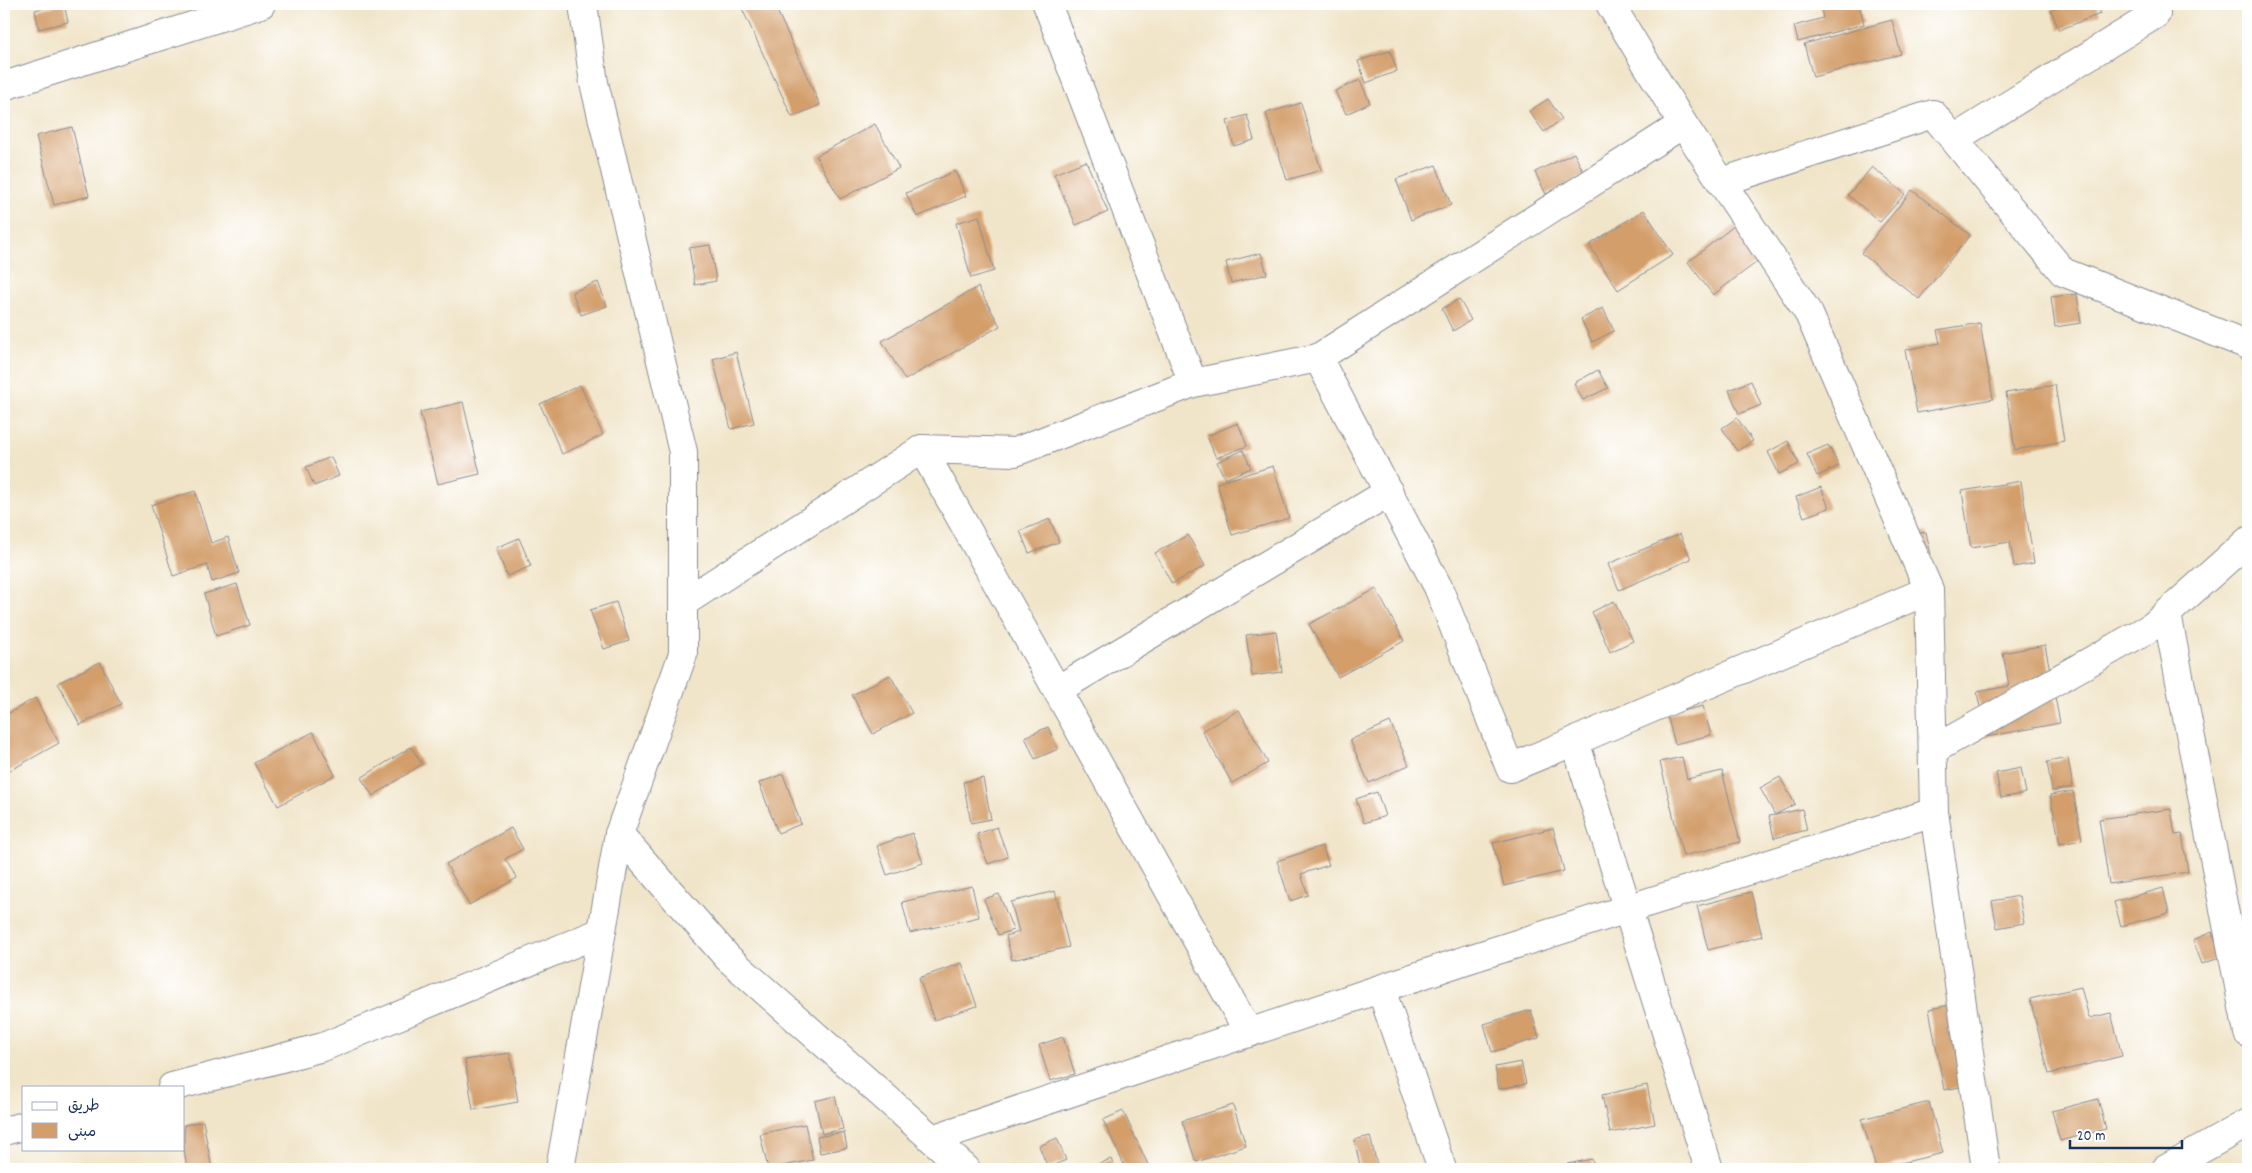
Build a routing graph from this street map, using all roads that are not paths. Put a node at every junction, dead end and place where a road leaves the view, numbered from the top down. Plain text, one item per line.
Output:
1 (261, 4) edge
2 (583, 4) edge
3 (1047, 4) edge
4 (1610, 4) edge
5 (2151, 4) edge
6 (4, 86) edge
7 (1682, 124) junction
8 (1954, 139) junction
9 (1721, 182) junction
10 (2248, 345) edge
11 (1318, 358) junction
12 (1192, 383) junction
13 (922, 449) junction
14 (1389, 492) junction
15 (2248, 541) edge
16 (1929, 590) junction
17 (683, 603) junction
18 (2167, 614) junction
19 (1057, 690) junction
20 (1575, 741) junction
21 (1933, 750) junction
22 (1934, 812) junction
23 (619, 834) junction
24 (1628, 909) junction
25 (602, 932) junction
26 (1381, 989) junction
27 (1249, 1033) junction
28 (2248, 1033) edge
29 (176, 1086) edge
30 (2248, 1123) edge
31 (22, 1127) edge
32 (4, 1132) edge
33 (932, 1139) junction
34 (560, 1169) edge
35 (966, 1169) edge
36 (1442, 1169) edge
37 (1709, 1169) edge
38 (1986, 1169) edge
39 (2166, 1169) edge

1 - 6 street
2 - 17 street
3 - 12 street
4 - 7 street
5 - 8 street
7 - 9 street
7 - 11 street
8 - 9 street
8 - 10 street
9 - 16 street
11 - 12 street
11 - 14 street
12 - 13 street
13 - 17 street
13 - 19 street
14 - 19 street
14 - 20 street
15 - 18 street
16 - 20 street
16 - 21 street
17 - 23 street
18 - 21 street
18 - 28 street
19 - 27 street
20 - 24 street
21 - 22 street
22 - 24 street
22 - 38 street
23 - 25 street
23 - 33 street
24 - 26 street
24 - 37 street
25 - 29 street
25 - 34 street
26 - 27 street
26 - 36 street
27 - 33 street
30 - 39 street
31 - 32 street
33 - 35 street

